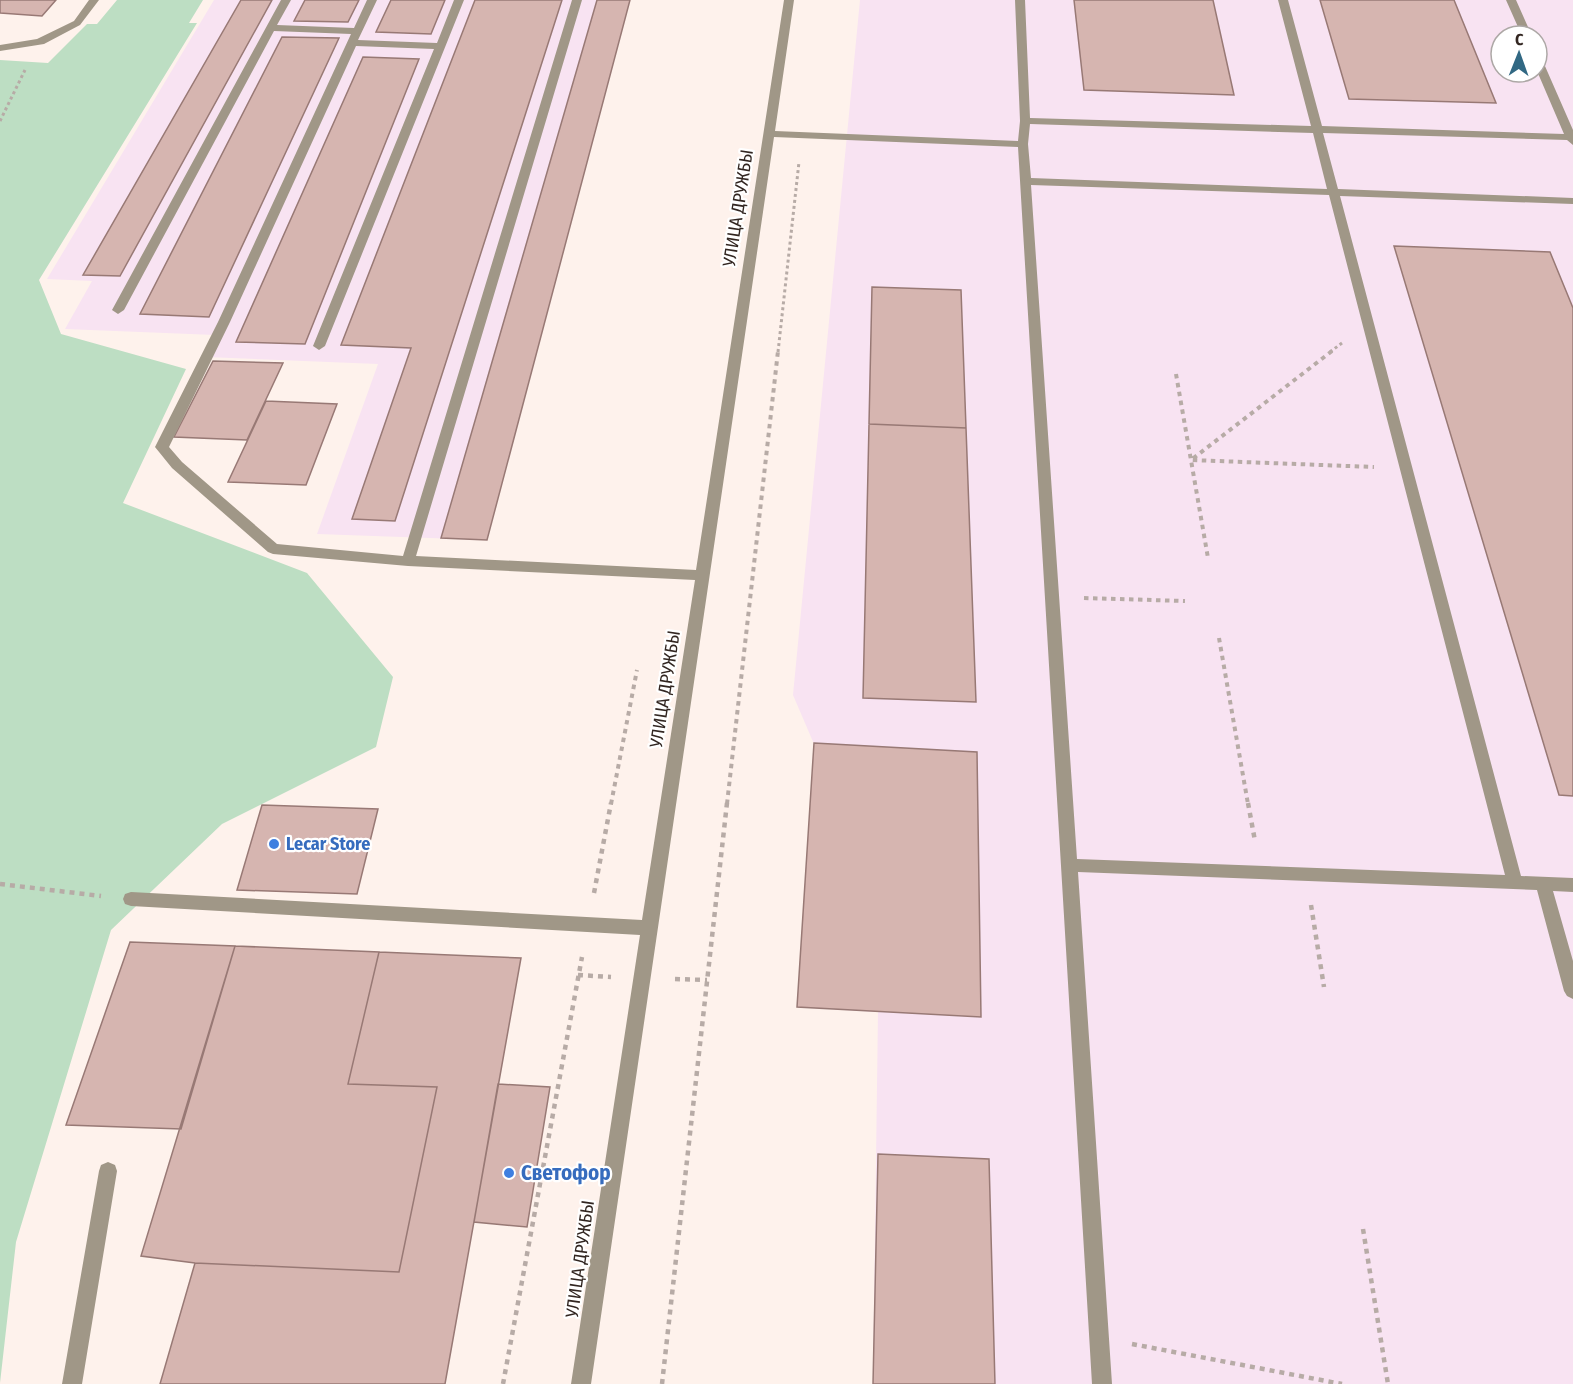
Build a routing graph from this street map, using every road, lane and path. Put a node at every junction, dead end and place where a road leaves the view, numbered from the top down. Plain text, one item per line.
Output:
1 (94, 0) edge
2 (286, 0) edge
3 (372, 0) edge
4 (459, 0) edge
5 (577, 0) edge
6 (789, 0) edge
7 (1020, 0) edge
8 (1283, 0) edge
9 (1512, 0) edge
10 (1522, 24) edge
11 (271, 28) junction
12 (357, 31) junction
13 (39, 42) junction
14 (352, 43) junction
15 (441, 46) junction
16 (0, 48) edge
17 (1548, 84) edge
18 (0, 121) edge
19 (1025, 121) junction
20 (1318, 129) junction
21 (768, 135) junction
22 (801, 136) junction
23 (1572, 139) edge
24 (1023, 144) junction
25 (1025, 181) junction
26 (1335, 193) junction
27 (1573, 201) edge
28 (118, 310) dead end
29 (1368, 322) junction
30 (319, 346) dead end
31 (1176, 374) dead end
32 (1191, 460) junction
33 (1407, 469) junction
34 (1208, 558) dead end
35 (408, 561) junction
36 (702, 575) junction
37 (1052, 597) junction
38 (1185, 600) dead end
39 (1219, 638) dead end
40 (637, 670) dead end
41 (1069, 865) junction
42 (1261, 873) junction
43 (1306, 875) junction
44 (1515, 883) junction
45 (0, 884) edge
46 (1543, 884) junction
47 (1573, 885) edge
48 (130, 899) joint
49 (588, 924) junction
50 (649, 928) junction
51 (1324, 987) dead end
52 (1573, 991) edge
53 (108, 1171) dead end
54 (1363, 1229) dead end
55 (1099, 1337) junction
56 (72, 1384) edge
57 (503, 1384) edge
58 (581, 1384) edge
59 (662, 1384) edge
60 (1102, 1384) edge
61 (1342, 1384) edge
62 (1388, 1384) edge

1 - 13 street
2 - 11 street
3 - 12 street
4 - 15 street
5 - 35 street
6 - 21 street, УЛИЦА ДРУЖБЫ
7 - 19 street
8 - 20 street
9 - 10 street
11 - 12 street
11 - 28 street
12 - 14 street
13 - 16 street
13 - 18 path
14 - 15 street
14 - 35 street
15 - 30 street
17 - 23 street
19 - 20 street
19 - 24 street
20 - 23 street
20 - 26 street
21 - 22 street
21 - 36 street, УЛИЦА ДРУЖБЫ
22 - 24 street
22 - 59 path
24 - 25 street
25 - 26 street
25 - 37 street
26 - 27 street
26 - 29 street
29 - 32 path
29 - 33 street
31 - 32 path
32 - 33 path
32 - 34 path
33 - 44 street
35 - 36 street
36 - 50 street, УЛИЦА ДРУЖБЫ
37 - 38 path
37 - 41 street
39 - 42 path
40 - 49 path
41 - 42 street
41 - 55 street
42 - 43 street
43 - 44 street
43 - 51 path
44 - 46 street
45 - 48 path
46 - 47 street
46 - 52 street
48 - 49 street
49 - 50 street
49 - 57 path
50 - 58 street, УЛИЦА ДРУЖБЫ
53 - 56 street
54 - 62 path
55 - 60 street
55 - 61 path

